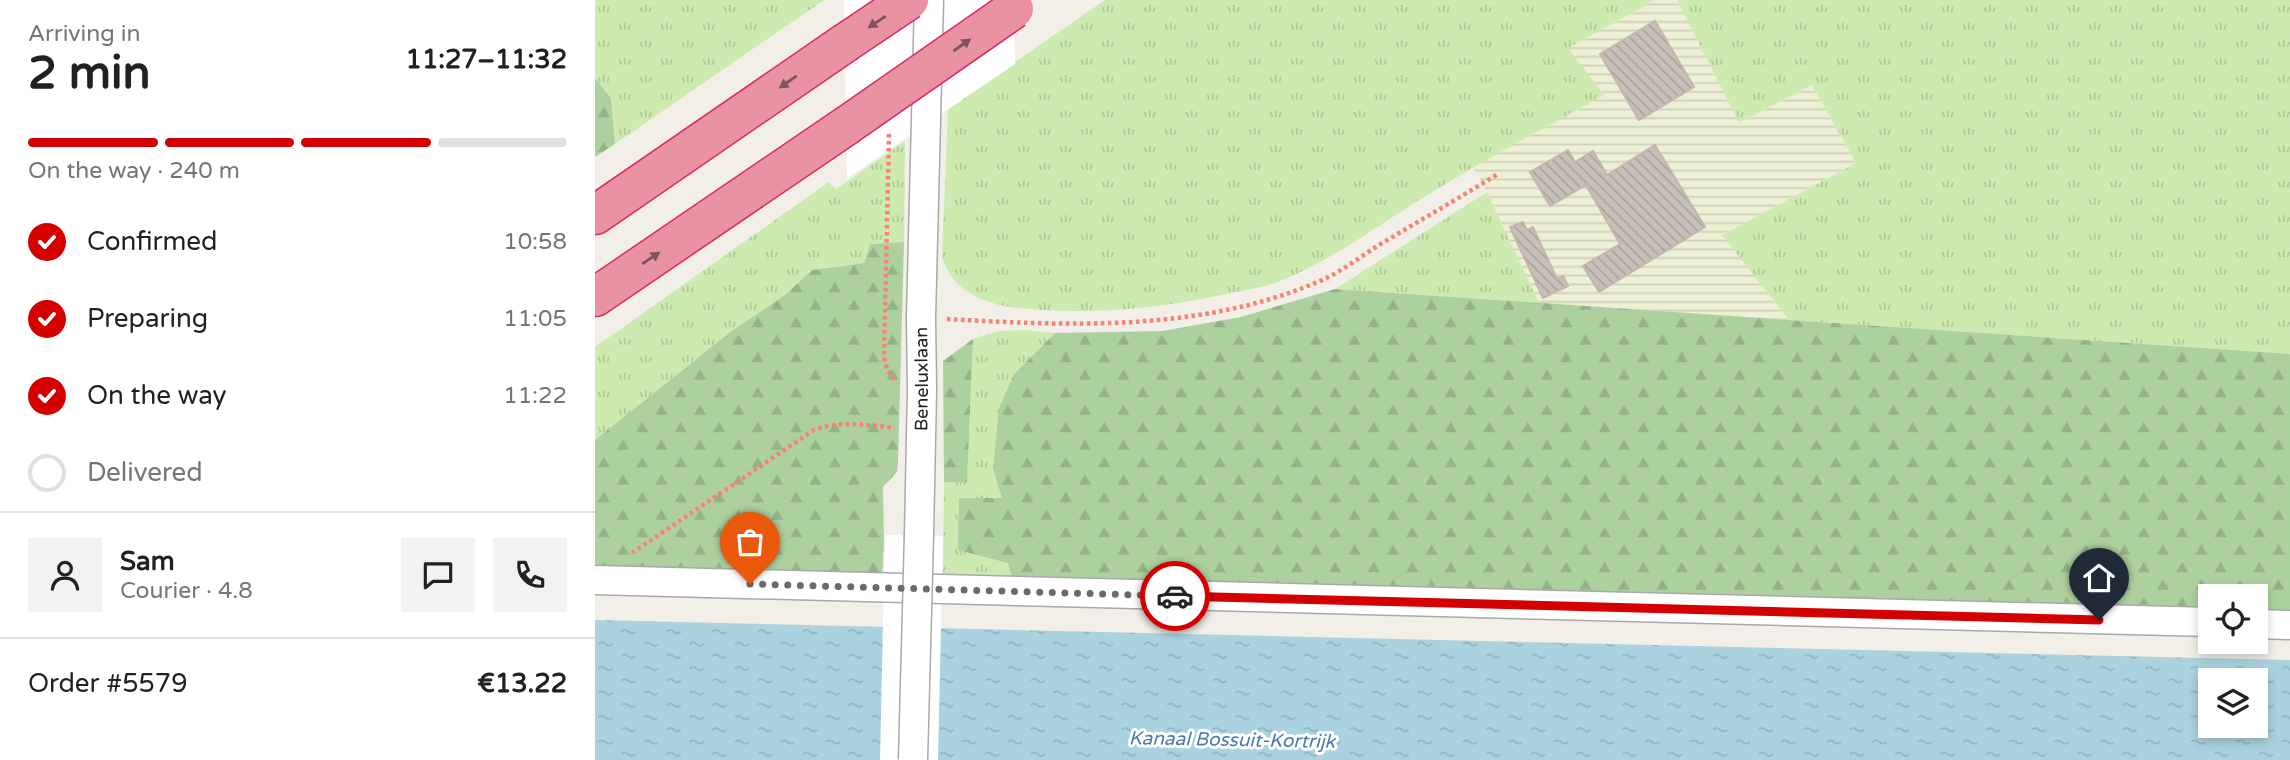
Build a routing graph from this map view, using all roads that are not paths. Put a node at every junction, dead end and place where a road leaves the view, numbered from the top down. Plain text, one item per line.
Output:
1 (909, 0) edge
2 (929, 0) edge
3 (1021, 5) edge
4 (595, 215) edge
5 (595, 297) edge
6 (606, 580) edge
7 (2198, 622) edge
8 (2268, 624) edge
9 (2290, 625) edge
10 (913, 760) edge

1 -> 4 highway, bridge
2 - 10 street, Beneluxlaan, bridge
5 -> 3 highway, bridge
6 - 7 street
8 - 9 street

